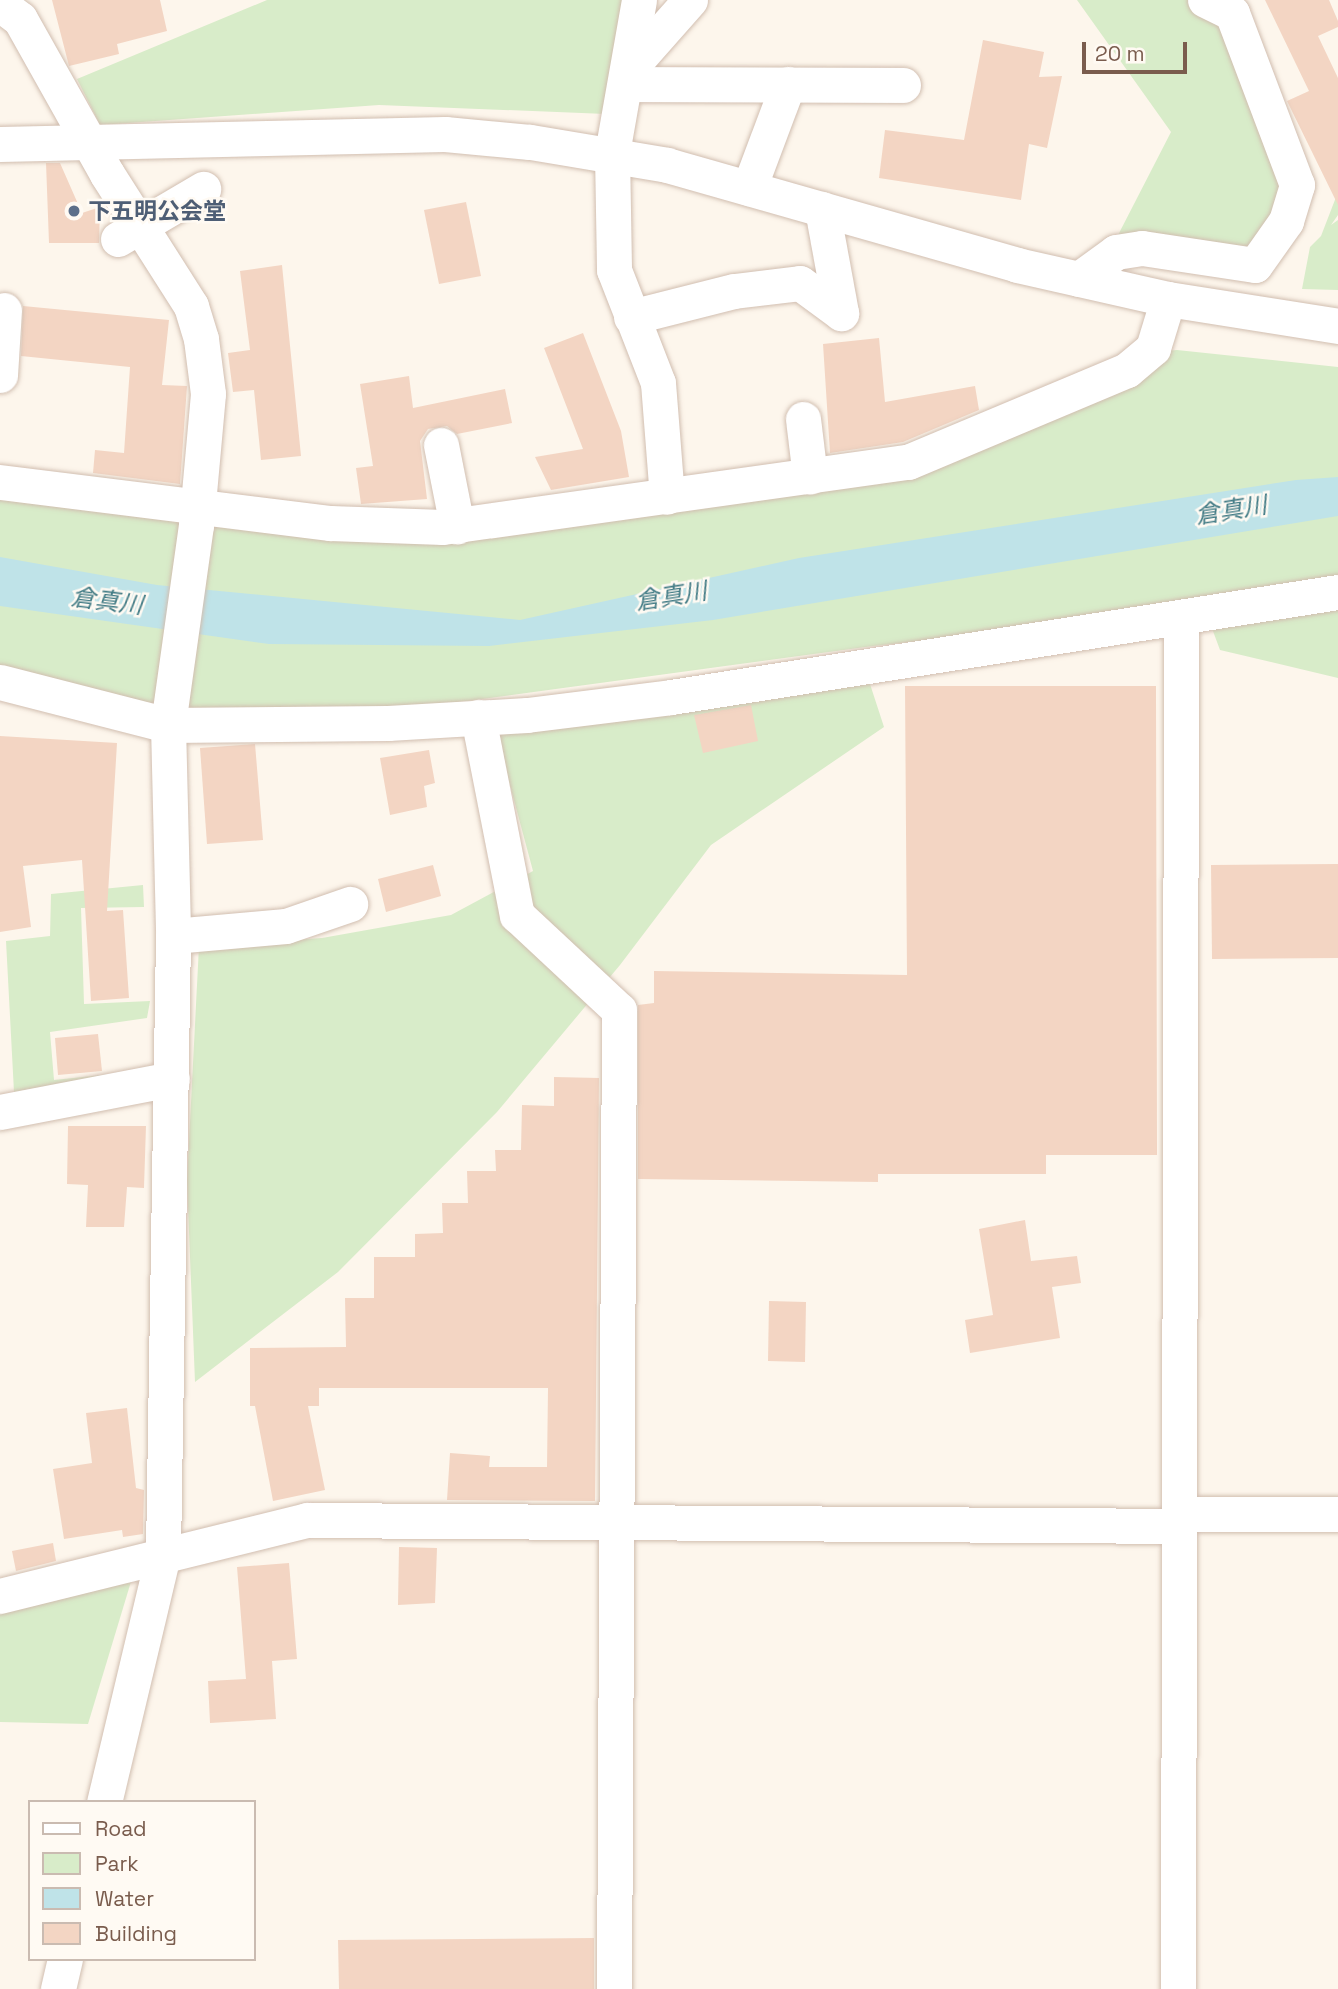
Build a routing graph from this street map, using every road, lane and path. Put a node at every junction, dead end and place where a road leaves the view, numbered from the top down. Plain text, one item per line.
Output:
1 (639, 0) edge
2 (690, 0) edge
3 (1205, 0) edge
4 (0, 4) edge
5 (627, 84) junction
6 (788, 84) junction
7 (903, 85) dead end
8 (90, 142) junction
9 (0, 144) edge
10 (612, 153) junction
11 (749, 188) junction
12 (203, 189) dead end
13 (822, 209) junction
14 (128, 231) junction
15 (1079, 279) junction
16 (1168, 299) junction
17 (4, 310) dead end
18 (631, 317) junction
19 (1338, 326) edge
20 (0, 375) edge
21 (803, 419) dead end
22 (441, 444) dead end
23 (810, 477) junction
24 (0, 482) edge
25 (667, 497) junction
26 (197, 514) junction
27 (457, 526) junction
28 (1338, 592) edge
29 (1181, 620) junction
30 (0, 682) edge
31 (478, 717) junction
32 (168, 725) junction
33 (351, 904) dead end
34 (173, 936) junction
35 (172, 1079) junction
36 (0, 1112) edge
37 (1338, 1514) edge
38 (1178, 1520) junction
39 (616, 1522) junction
40 (163, 1555) junction
41 (3, 1589) edge
42 (104, 1800) edge
43 (65, 1961) edge
44 (58, 1989) edge
45 (614, 1989) edge
46 (1178, 1989) edge

1 - 5 street
2 - 5 street
3 - 15 street
4 - 8 street
5 - 6 street
5 - 10 street
6 - 7 street
6 - 11 street
8 - 9 street
8 - 10 street
8 - 14 street
10 - 11 street
10 - 18 street
11 - 13 street
12 - 14 street
13 - 15 street
13 - 18 street
14 - 26 street
15 - 16 street
16 - 19 street
16 - 23 street
17 - 20 street
18 - 25 street
21 - 23 street
22 - 27 street
23 - 25 street
24 - 26 street
25 - 27 street
26 - 27 street
26 - 32 street
28 - 29 street
29 - 31 street
29 - 38 street
30 - 32 street
31 - 32 street
31 - 39 street
32 - 34 street
33 - 34 street
34 - 35 street
35 - 36 street
35 - 40 street
37 - 38 street
38 - 39 street
38 - 46 street
39 - 40 street
39 - 45 street
40 - 41 street
40 - 42 street
43 - 44 street

